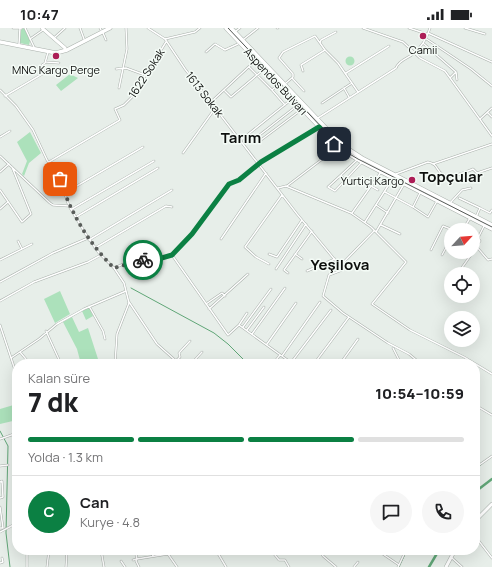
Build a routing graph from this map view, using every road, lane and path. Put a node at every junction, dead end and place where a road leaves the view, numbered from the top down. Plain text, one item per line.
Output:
1 (14, 28) edge
2 (22, 28) edge
3 (43, 28) edge
4 (65, 28) edge
5 (80, 28) edge
6 (110, 28) edge
7 (126, 28) edge
8 (148, 28) edge
9 (200, 28) edge
10 (226, 28) edge
11 (231, 28) edge
12 (240, 28) edge
13 (258, 28) edge
14 (363, 28) edge
15 (409, 28) edge
16 (430, 28) edge
17 (465, 28) edge
18 (102, 29) edge
19 (336, 32) dead end
20 (235, 33) junction
21 (428, 34) junction
22 (485, 34) dead end
23 (55, 38) junction
24 (425, 38) junction
25 (30, 39) junction
26 (84, 39) junction
27 (165, 39) junction
28 (106, 40) dead end
29 (0, 41) edge
30 (166, 42) junction
31 (241, 42) junction
32 (320, 43) junction
33 (19, 44) junction
34 (424, 44) junction
35 (389, 46) dead end
36 (34, 47) junction
37 (65, 48) junction
38 (325, 50) junction
39 (48, 52) junction
40 (206, 52) dead end
41 (416, 52) junction
42 (257, 60) junction
43 (46, 62) junction
44 (492, 62) edge
45 (59, 63) dead end
46 (249, 67) junction
47 (125, 68) junction
48 (264, 68) junction
49 (116, 69) dead end
50 (303, 71) dead end
51 (456, 72) junction
52 (346, 74) junction
53 (145, 75) junction
54 (257, 75) junction
55 (292, 78) junction
56 (451, 79) junction
57 (457, 80) dead end
58 (352, 83) junction
59 (278, 84) junction
60 (284, 84) junction
61 (492, 86) edge
62 (119, 88) dead end
63 (344, 88) junction
64 (0, 90) edge
65 (224, 90) junction
66 (272, 90) junction
67 (304, 91) dead end
68 (358, 92) junction
69 (5, 96) junction
70 (349, 98) junction
71 (292, 99) junction
72 (212, 102) junction
73 (322, 103) dead end
74 (285, 104) junction
75 (298, 105) junction
76 (216, 107) junction
77 (492, 108) edge
78 (302, 109) junction
79 (488, 112) junction
80 (492, 117) edge
81 (316, 119) junction
82 (480, 119) junction
83 (319, 127) junction
84 (10, 131) dead end
85 (492, 131) edge
86 (489, 133) junction
87 (492, 136) edge
88 (0, 137) edge
89 (257, 137) dead end
90 (241, 140) junction
91 (261, 140) dead end
92 (492, 144) edge
93 (143, 147) dead end
94 (340, 149) junction
95 (183, 153) dead end
96 (0, 156) edge
97 (357, 160) junction
98 (154, 161) dead end
99 (49, 162) junction
100 (362, 162) junction
101 (259, 163) junction
102 (9, 164) junction
103 (433, 164) junction
104 (12, 167) junction
105 (158, 168) dead end
106 (492, 168) edge
107 (0, 172) edge
108 (381, 172) junction
109 (266, 173) junction
110 (341, 175) junction
111 (394, 177) junction
112 (345, 181) junction
113 (404, 184) junction
114 (287, 186) junction
115 (371, 186) junction
116 (278, 188) junction
117 (471, 188) dead end
118 (0, 190) edge
119 (172, 190) dead end
120 (378, 190) dead end
121 (384, 192) junction
122 (421, 192) junction
123 (65, 193) junction
124 (282, 195) junction
125 (397, 198) junction
126 (459, 198) dead end
127 (437, 201) junction
128 (8, 202) junction
129 (450, 203) junction
130 (376, 205) junction
131 (69, 206) junction
132 (172, 207) dead end
133 (412, 207) junction
134 (480, 208) junction
135 (0, 209) edge
136 (71, 210) junction
137 (492, 210) edge
138 (352, 213) junction
139 (388, 213) junction
140 (491, 214) edge
141 (76, 216) junction
142 (476, 217) junction
143 (470, 218) junction
144 (302, 220) junction
145 (364, 222) junction
146 (467, 223) edge
147 (306, 224) junction
148 (381, 225) junction
149 (492, 225) edge
150 (444, 226) edge
151 (485, 226) junction
152 (492, 229) edge
153 (312, 231) junction
154 (375, 231) junction
155 (400, 234) dead end
156 (480, 235) edge
157 (89, 239) junction
158 (221, 239) dead end
159 (18, 241) dead end
160 (32, 244) dead end
161 (95, 248) junction
162 (22, 249) junction
163 (431, 250) dead end
164 (444, 251) edge
165 (480, 251) edge
166 (269, 254) dead end
167 (295, 254) junction
168 (101, 255) junction
169 (172, 255) junction
170 (442, 255) dead end
171 (302, 259) dead end
172 (335, 259) junction
173 (492, 259) edge
174 (0, 260) edge
175 (269, 264) dead end
176 (340, 266) junction
177 (114, 268) junction
178 (276, 269) dead end
179 (308, 271) dead end
180 (288, 273) dead end
181 (248, 274) dead end
182 (0, 282) edge
183 (285, 288) dead end
184 (271, 289) dead end
185 (126, 291) junction
186 (225, 296) junction
187 (0, 301) edge
188 (128, 301) junction
189 (320, 302) dead end
190 (296, 303) dead end
191 (206, 304) junction
192 (89, 306) junction
193 (264, 307) dead end
194 (209, 309) junction
195 (331, 310) dead end
196 (247, 313) dead end
197 (349, 317) junction
198 (0, 325) edge
199 (239, 325) junction
200 (243, 327) junction
201 (247, 330) junction
202 (46, 331) junction
203 (252, 334) junction
204 (105, 339) dead end
205 (358, 339) dead end
206 (190, 341) dead end
207 (267, 344) junction
208 (393, 346) junction
209 (20, 352) junction
210 (202, 352) dead end
211 (281, 355) junction
212 (12, 358) joint
213 (26, 359) edge
214 (59, 359) edge
215 (115, 359) edge
216 (174, 359) edge
217 (178, 359) edge
218 (196, 359) edge
219 (277, 359) edge
220 (286, 359) edge
221 (296, 359) edge
222 (318, 359) edge
223 (344, 359) edge
224 (399, 359) edge
225 (415, 359) edge
226 (467, 359) edge
227 (480, 367) edge
228 (492, 374) edge
229 (480, 408) edge
230 (492, 416) edge
231 (12, 434) edge
232 (0, 439) edge
233 (492, 456) edge
234 (8, 464) dead end
235 (480, 464) edge
236 (0, 466) edge
237 (0, 482) edge
238 (0, 498) edge
239 (492, 504) edge
240 (0, 507) edge
241 (480, 516) edge
242 (12, 526) edge
243 (0, 528) edge
244 (0, 532) edge
245 (480, 542) edge
246 (26, 555) edge
247 (48, 555) edge
248 (67, 555) edge
249 (102, 555) edge
250 (137, 555) edge
251 (160, 555) edge
252 (169, 555) edge
253 (219, 555) edge
254 (275, 555) edge
255 (322, 555) edge
256 (384, 555) edge
257 (404, 555) edge
258 (153, 556) joint
259 (451, 557) joint
260 (2, 558) dead end
261 (492, 558) edge
262 (137, 559) junction
263 (133, 560) dead end
264 (121, 561) dead end
265 (358, 562) dead end
266 (0, 563) edge
267 (398, 566) edge
268 (27, 567) edge
269 (47, 567) edge
270 (66, 567) edge
271 (104, 567) edge
272 (125, 567) edge
273 (139, 567) edge
274 (177, 567) edge
275 (226, 567) edge
276 (289, 567) edge
277 (336, 567) edge
278 (354, 567) edge
279 (446, 567) edge
280 (462, 567) edge

1 - 2 street
2 - 25 street
2 - 33 street
3 - 23 street
3 - 25 street
4 - 23 street
5 - 26 street
6 - 18 main road
7 - 47 street
8 - 27 street
9 - 27 street
10 - 31 main road, Aspendos Bulvarı
11 - 20 main road, Aspendos Bulvarı
12 - 20 street
13 - 31 street
14 - 41 street
15 - 21 street
16 - 21 street
17 - 22 street
18 - 26 main road
18 - 28 street
18 - 39 main road
19 - 32 street
20 - 31 main road, Aspendos Bulvarı
21 - 24 street
21 - 44 street
23 - 37 street
24 - 34 street
24 - 61 street
25 - 36 street
26 - 37 main road
27 - 30 street, 1613 Sokak
29 - 33 main road
29 - 39 main road
30 - 53 street, 1622 Sokak
30 - 72 street, 1613 Sokak
31 - 40 street
31 - 42 main road, Aspendos Bulvarı
31 - 60 main road, Aspendos Bulvarı
32 - 38 street
32 - 55 street
33 - 36 main road
34 - 41 street
34 - 51 street
35 - 52 street
36 - 37 main road
38 - 50 street
38 - 52 street
39 - 43 street
41 - 56 street
41 - 68 street
42 - 46 street
42 - 48 main road, Aspendos Bulvarı
43 - 45 street
43 - 69 street
46 - 54 street
46 - 65 street
47 - 49 street
47 - 53 street
47 - 62 street
48 - 54 street
48 - 59 main road, Aspendos Bulvarı
51 - 56 street
51 - 57 street
52 - 58 street
53 - 99 street, 1622 Sokak
54 - 65 street
54 - 66 street
55 - 60 street
55 - 67 street
56 - 82 street
58 - 63 street
58 - 68 street
59 - 66 street
59 - 71 main road, Aspendos Bulvarı
60 - 81 main road, Aspendos Bulvarı
63 - 70 street
63 - 73 street
64 - 69 street
65 - 72 street
66 - 74 street
68 - 70 street
69 - 99 street
70 - 81 street
71 - 74 street
71 - 75 main road, Aspendos Bulvarı
72 - 76 street, 1613 Sokak
74 - 90 street
75 - 78 main road, Aspendos Bulvarı
75 - 89 street
76 - 90 street, 1613 Sokak
76 - 95 street
77 - 79 street
78 - 83 main road, Aspendos Bulvarı
78 - 91 street
79 - 80 street
79 - 82 street
81 - 111 main road, Aspendos Bulvarı
82 - 86 street
83 - 94 main road, Aspendos Bulvarı
83 - 101 street
84 - 88 street
85 - 86 street
86 - 87 street
90 - 101 street, 1613 Sokak
92 - 103 street
93 - 123 street
94 - 97 main road, Aspendos Bulvarı
94 - 114 street
96 - 102 street
97 - 100 main road, Aspendos Bulvarı
97 - 110 street
98 - 136 street
99 - 123 street
100 - 108 main road, Aspendos Bulvarı
100 - 112 street
101 - 109 street, 1613 Sokak
101 - 169 street
102 - 104 street
102 - 107 street
103 - 106 street
103 - 111 street
104 - 128 street
104 - 131 street
105 - 141 street
108 - 111 main road, Aspendos Bulvarı
108 - 115 street
109 - 116 street, 1613 Sokak
109 - 158 street
110 - 112 street
110 - 112 street
111 - 113 main road, Aspendos Bulvarı
111 - 121 street
111 - 129 main road, Aspendos Bulvarı
113 - 122 main road, Aspendos Bulvarı
113 - 125 street
114 - 116 street
114 - 138 street
115 - 120 street
115 - 138 street
116 - 124 street, 1613 Sokak
117 - 129 street
118 - 128 street
119 - 157 street
121 - 125 street
121 - 130 street
122 - 127 main road, Aspendos Bulvarı
122 - 133 street
123 - 131 street
124 - 144 street, 1613 Sokak
124 - 175 street
125 - 133 street
125 - 139 street
126 - 134 street
127 - 133 street
127 - 143 main road, Aspendos Bulvarı
128 - 135 street
129 - 142 main road, Aspendos Bulvarı
130 - 139 street
130 - 145 street
131 - 136 street
132 - 161 street
134 - 140 street
134 - 142 street
136 - 141 street
137 - 140 street
138 - 145 street
139 - 148 street
141 - 157 street
142 - 149 main road, Aspendos Bulvarı
143 - 146 street
143 - 151 main road, Aspendos Bulvarı
144 - 147 street, 1613 Sokak
144 - 166 street
145 - 154 street
147 - 153 street, 1613 Sokak
147 - 178 street
148 - 154 street
148 - 155 street
150 - 163 street
151 - 152 main road, Aspendos Bulvarı
151 - 156 street
153 - 167 street
153 - 172 street, 1613 Sokak
154 - 176 street
154 - 226 street
157 - 161 street
157 - 182 street
159 - 162 street
160 - 162 street
161 - 168 street
162 - 174 street
164 - 170 street
165 - 173 street
167 - 171 street
167 - 180 street
168 - 177 street
168 - 187 street
169 - 177 street
169 - 191 street
172 - 176 street, 1613 Sokak
172 - 179 street
176 - 197 street
177 - 185 street
181 - 186 street
183 - 203 street
184 - 200 street
185 - 188 street
185 - 192 street
186 - 191 street
186 - 194 street
188 - 215 street
188 - 216 street
189 - 211 street
190 - 207 street
191 - 194 street
192 - 202 street
192 - 204 street
193 - 201 street
194 - 199 street
195 - 221 street
196 - 199 street
197 - 208 street
197 - 222 street
198 - 212 street
199 - 200 street
200 - 201 street
201 - 203 street
202 - 209 street
202 - 214 street
203 - 207 street
205 - 223 street
206 - 217 street
207 - 211 street
208 - 224 street
208 - 225 street
209 - 212 street
209 - 213 street
210 - 218 street
211 - 219 street
211 - 220 street
227 - 228 street
229 - 230 street
231 - 232 street
233 - 235 street
234 - 236 street
237 - 238 street
239 - 241 street
240 - 243 street
242 - 244 street
245 - 261 street
246 - 268 street
247 - 269 street
248 - 270 street
249 - 271 street
250 - 262 street
251 - 258 street
252 - 274 street
253 - 275 street
254 - 276 street
255 - 277 street
256 - 267 street
257 - 267 street
258 - 262 street
259 - 279 street
259 - 280 street
260 - 266 street
262 - 263 street
262 - 273 street
264 - 272 street
265 - 278 street

